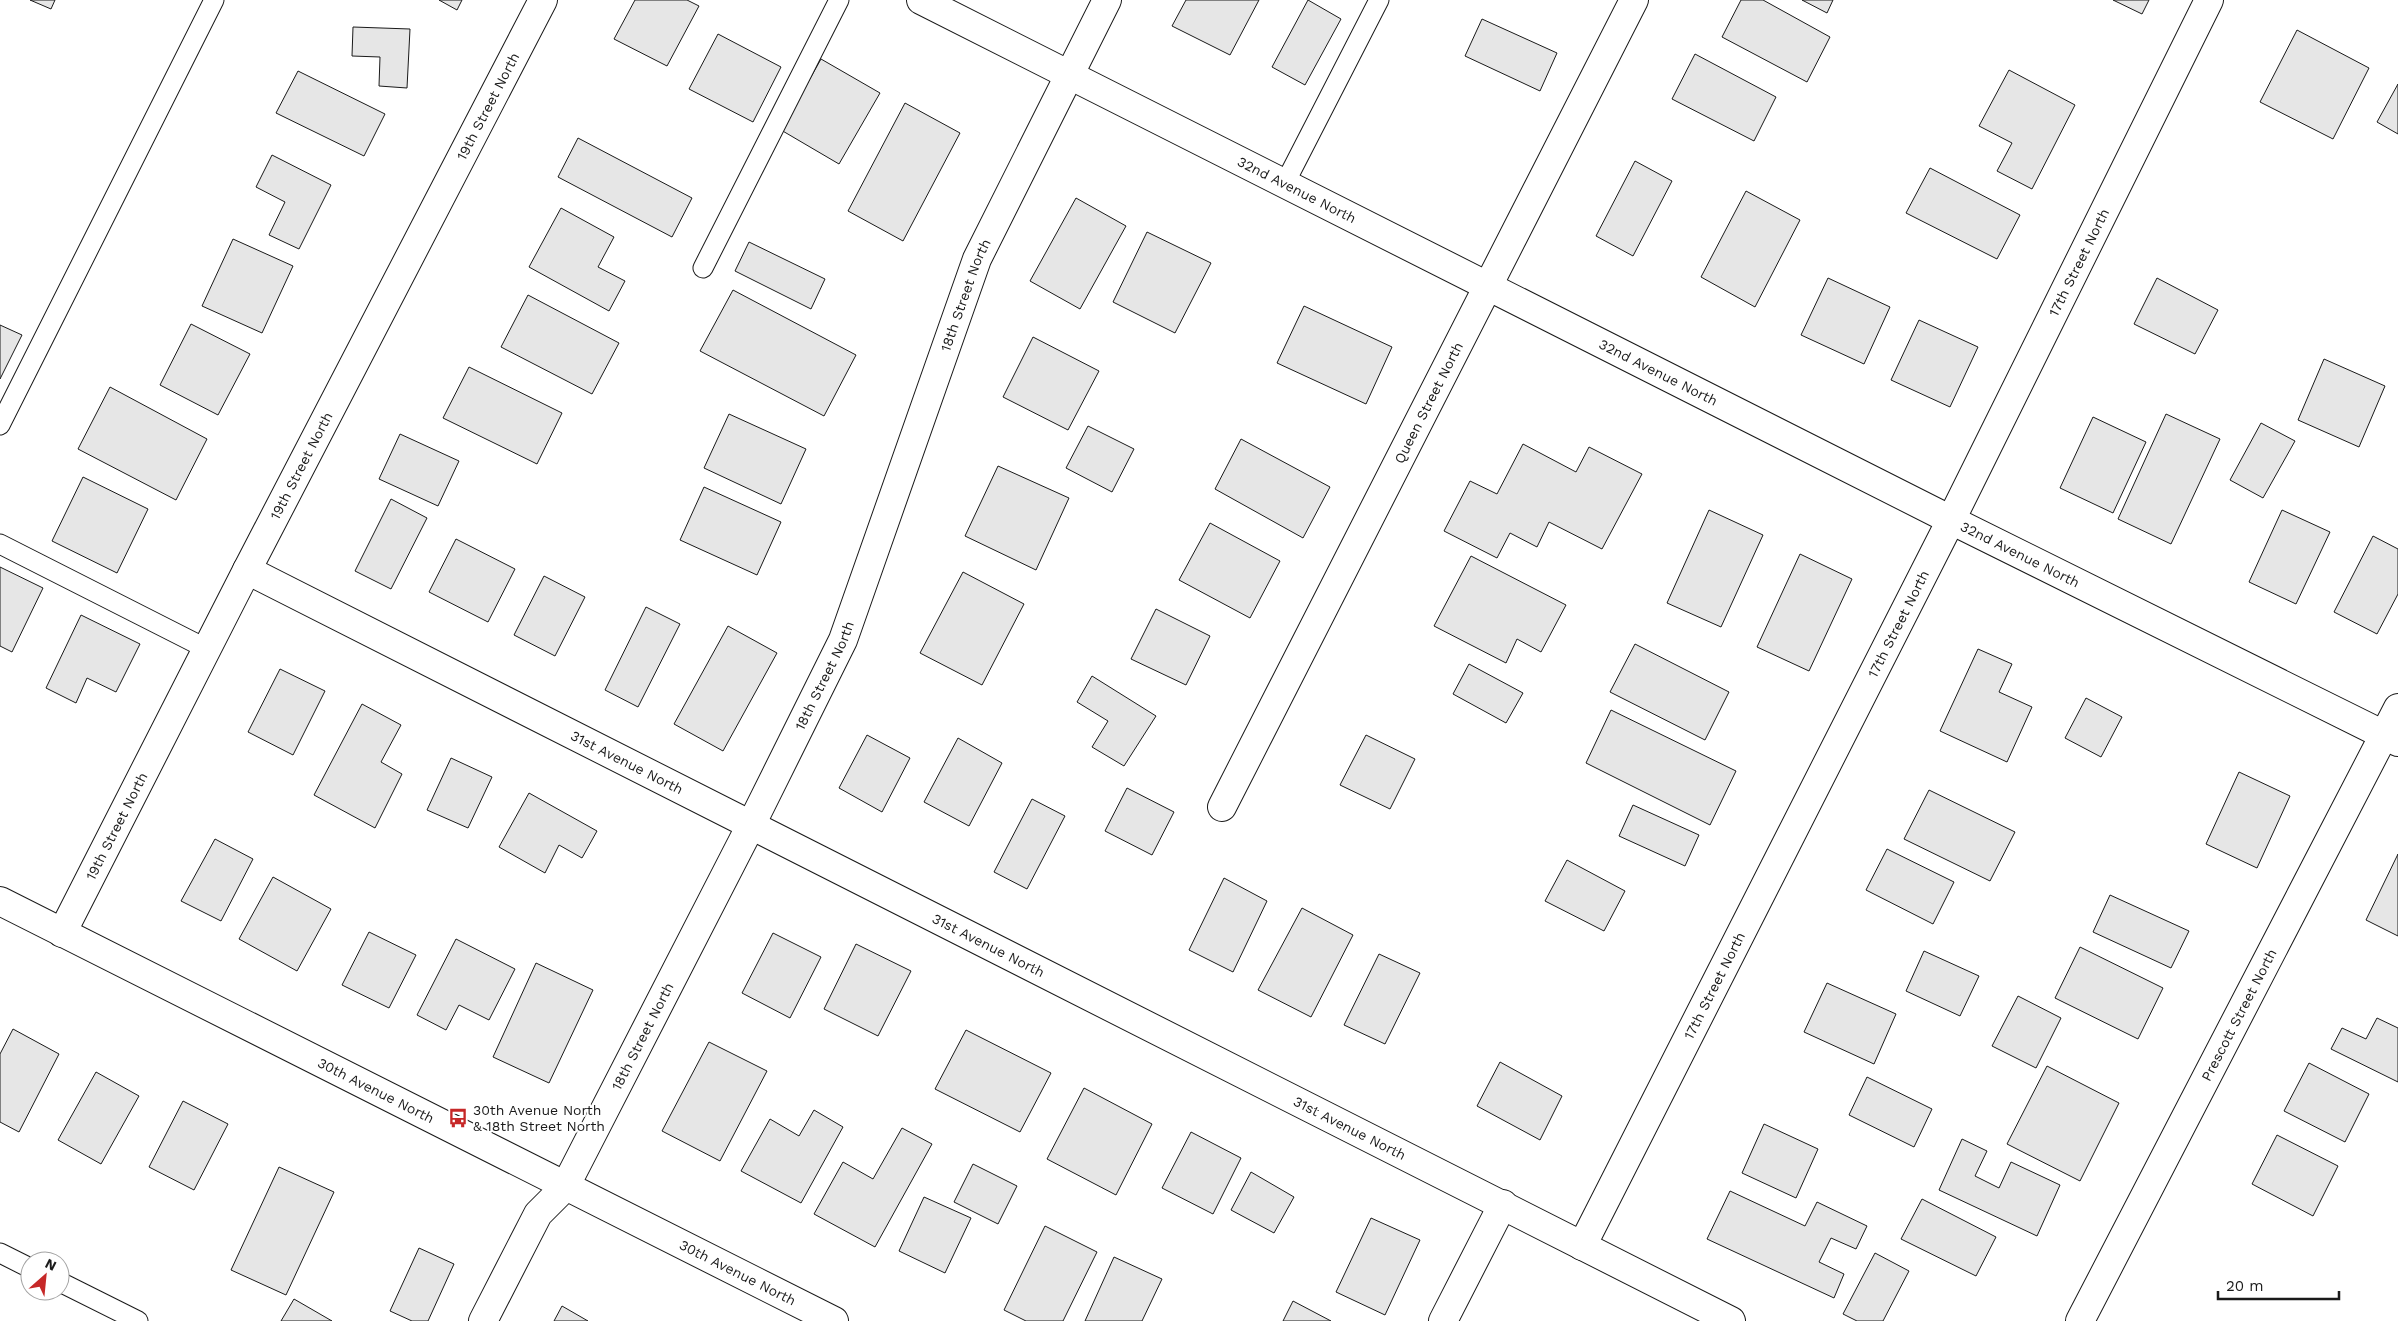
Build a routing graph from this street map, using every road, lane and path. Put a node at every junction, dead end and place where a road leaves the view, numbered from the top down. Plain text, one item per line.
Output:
1 (214, 0) edge
2 (543, 0) edge
3 (840, 0) edge
4 (921, 0) edge
5 (1107, 0) edge
6 (1379, 0) edge
7 (1634, 0) edge
8 (2209, 0) edge
9 (1068, 75) junction
10 (1285, 183) junction
11 (703, 268) dead end
12 (1488, 285) junction
13 (0, 425) edge
14 (1951, 520) junction
15 (0, 544) edge
16 (247, 570) junction
17 (207, 649) junction
18 (2398, 708) edge
19 (2391, 739) edge
20 (1222, 807) dead end
21 (751, 825) junction
22 (0, 901) edge
23 (62, 933) junction
24 (565, 1186) junction
25 (1503, 1204) junction
26 (1582, 1246) junction
27 (0, 1253) edge
28 (20, 1263) edge
29 (70, 1287) edge
30 (138, 1321) edge
31 (483, 1321) edge
32 (834, 1321) edge
33 (1443, 1321) edge
34 (1731, 1321) edge
35 (2080, 1321) edge

1 - 13 lane
2 - 16 street, 19th Street North
3 - 11 lane
4 - 9 street, 32nd Avenue North
5 - 9 street, 18th Street North
6 - 10 lane
7 - 12 street, Queen Street North
8 - 14 street, 17th Street North
9 - 10 street, 32nd Avenue North
9 - 21 street, 18th Street North
10 - 12 street, 32nd Avenue North
12 - 14 street, 32nd Avenue North
12 - 20 street, Queen Street North
14 - 19 street, 32nd Avenue North
14 - 26 street, 17th Street North
15 - 17 lane
16 - 17 street, 19th Street North
16 - 21 street, 31st Avenue North
17 - 23 street, 19th Street North
18 - 19 street, Prescott Street North
19 - 35 street, Prescott Street North
21 - 24 street, 18th Street North
21 - 25 street, 31st Avenue North
22 - 23 street, 30th Avenue North
23 - 24 street, 30th Avenue North
24 - 31 street, 18th Street North
24 - 32 street, 30th Avenue North
25 - 26 street, 31st Avenue North
25 - 33 street
26 - 34 street, 31st Avenue North
27 - 28 lane
29 - 30 lane

